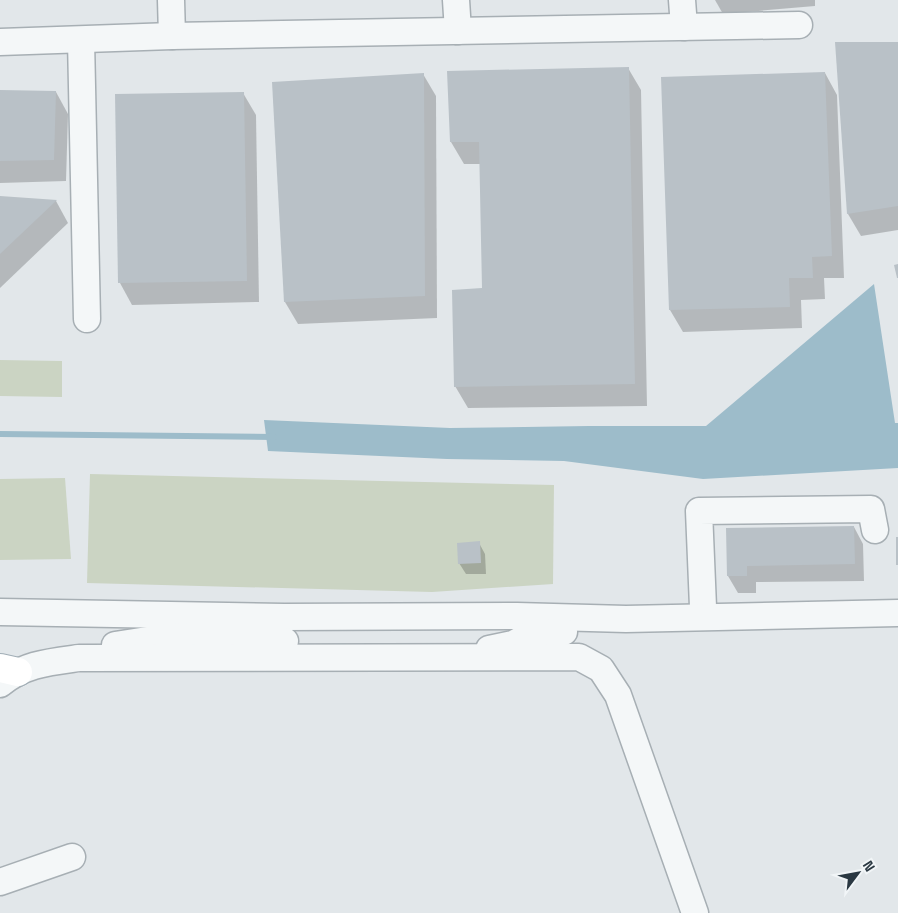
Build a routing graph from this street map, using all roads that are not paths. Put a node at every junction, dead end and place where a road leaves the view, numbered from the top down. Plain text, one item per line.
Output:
1 (171, 0) edge
2 (456, 0) edge
3 (682, 0) edge
4 (798, 25) dead end
5 (684, 27) junction
6 (458, 31) junction
7 (172, 36) junction
8 (82, 40) junction
9 (0, 42) edge
10 (86, 320) dead end
11 (876, 530) dead end
12 (703, 607) dead end
13 (0, 612) edge
14 (898, 613) edge
15 (626, 619) junction
16 (79, 658) junction
17 (6, 674) edge
18 (72, 857) dead end
19 (0, 882) edge
20 (695, 913) edge

1 - 7 street
2 - 6 street
3 - 5 street
4 - 5 street
5 - 6 street
6 - 7 street
7 - 8 street
8 - 9 street
8 - 10 street
11 - 12 street
13 - 15 street
14 - 15 street
15 - 16 street
16 - 17 street
16 - 20 street
18 - 19 street

